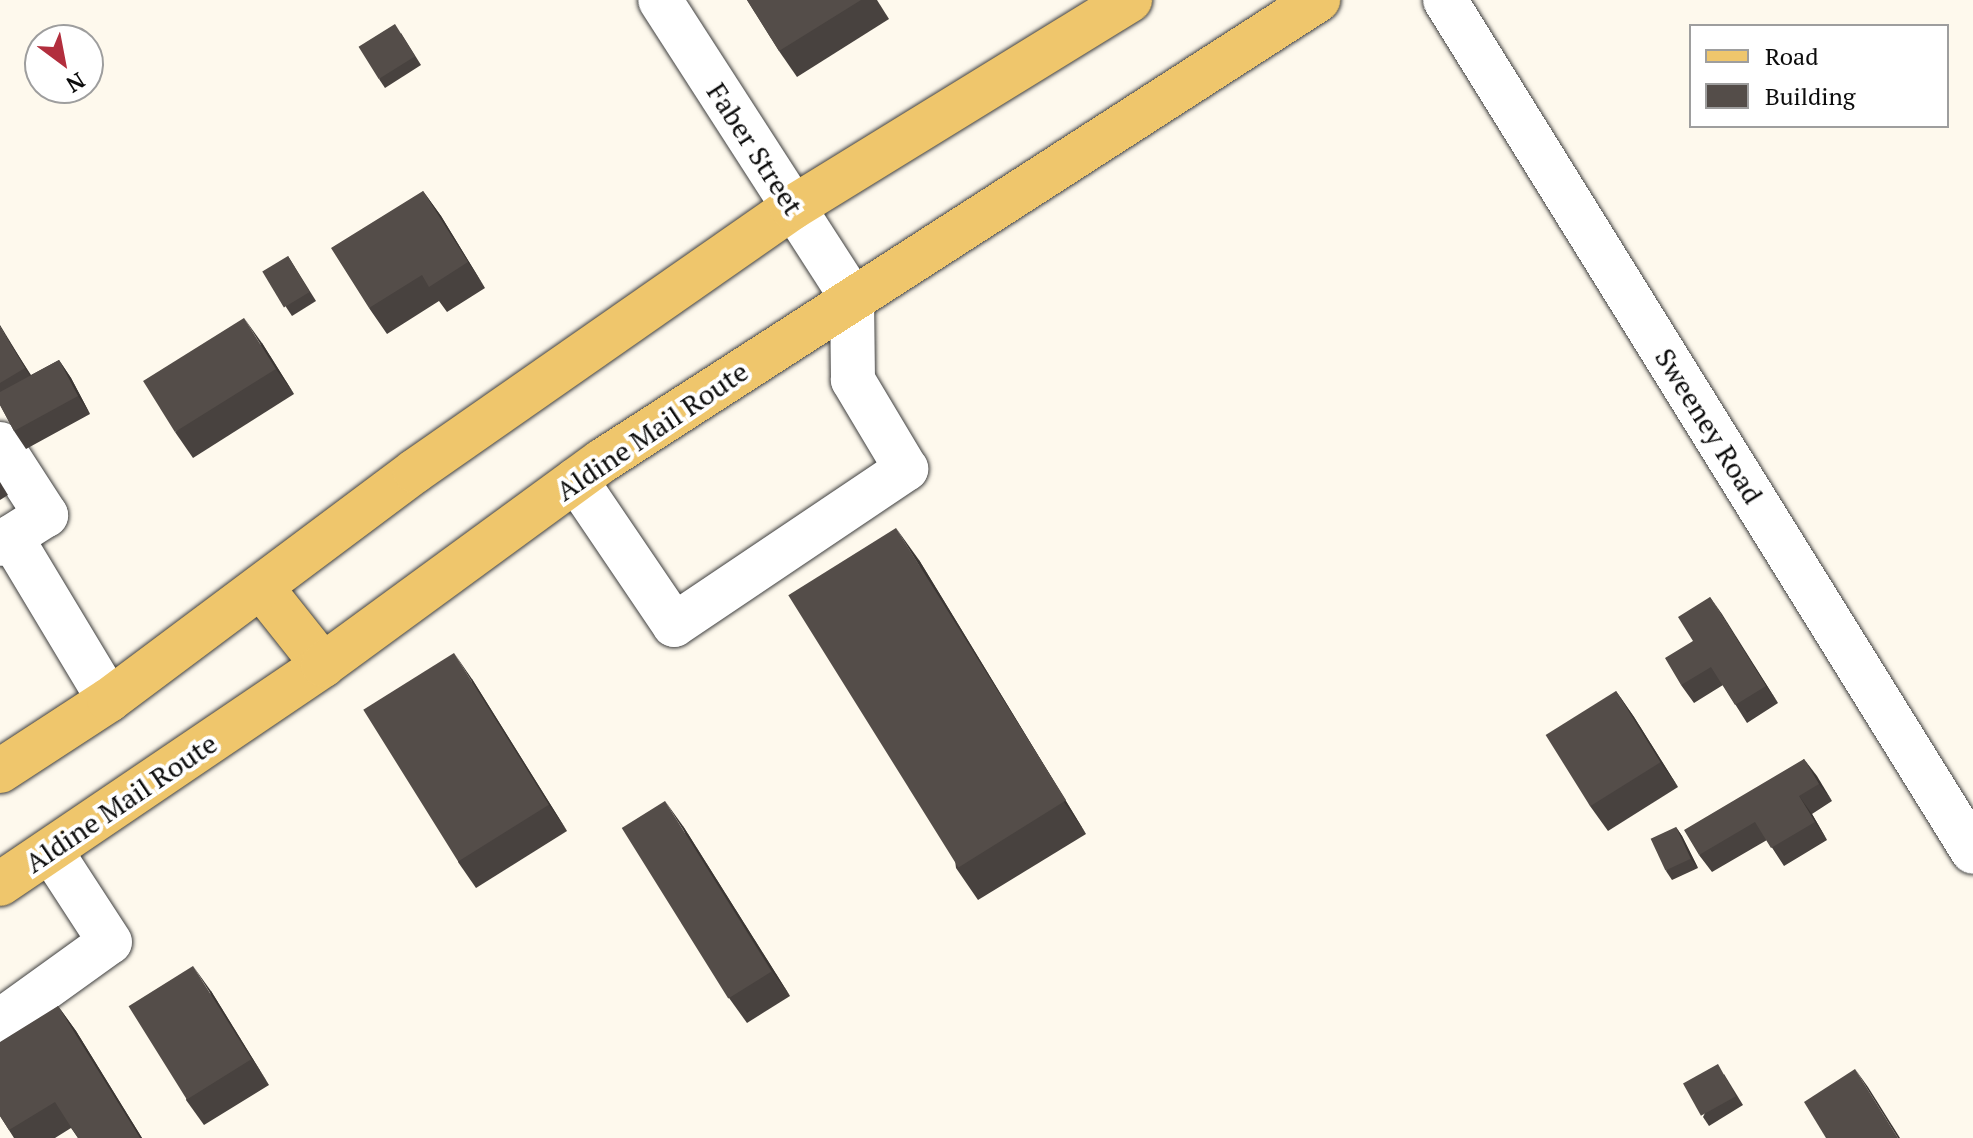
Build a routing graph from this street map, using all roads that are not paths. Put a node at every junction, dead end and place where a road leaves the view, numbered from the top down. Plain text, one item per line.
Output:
1 (660, 0) edge
2 (1130, 0) edge
3 (1318, 0) edge
4 (1445, 0) edge
5 (792, 208) junction
6 (852, 298) junction
7 (0, 444) edge
8 (576, 480) junction
9 (5, 541) edge
10 (261, 587) junction
11 (323, 665) junction
12 (109, 700) junction
13 (0, 771) edge
14 (51, 851) junction
15 (1973, 852) edge
16 (0, 884) edge
17 (0, 1021) edge

1 - 5 street, Faber Street
2 - 5 main road
3 - 6 main road, Aldine Mail Route
4 - 15 street, Sweeney Road
5 - 6 street, Faber Street
5 - 10 main road
6 - 8 main road, Aldine Mail Route
6 - 8 street
7 - 9 street
8 - 11 main road, Aldine Mail Route
9 - 12 street
10 - 11 main road
10 - 12 main road
11 - 14 main road, Aldine Mail Route
12 - 13 main road
14 - 16 main road, Aldine Mail Route
14 - 17 street

